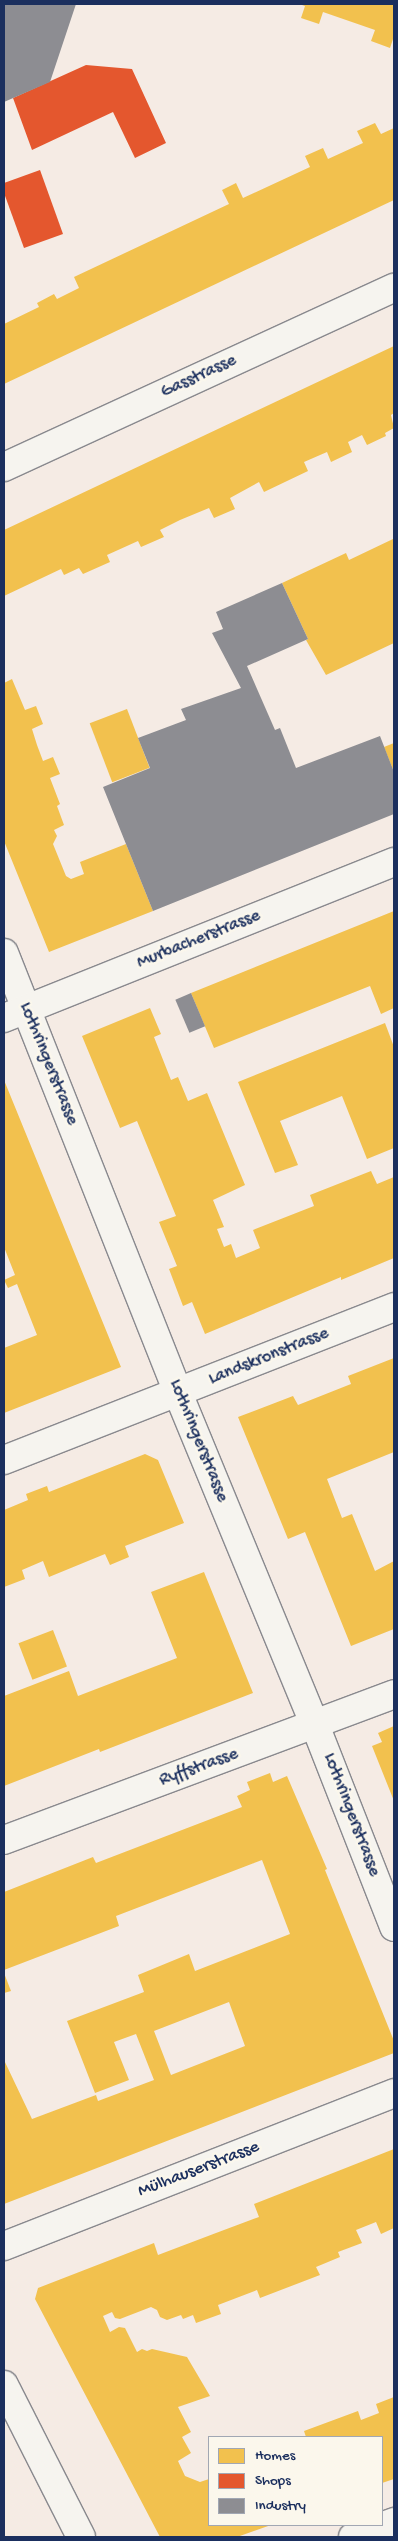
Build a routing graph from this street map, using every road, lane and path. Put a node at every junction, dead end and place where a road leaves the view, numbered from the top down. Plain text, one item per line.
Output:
1 (394, 288) edge
2 (4, 467) edge
3 (394, 862) edge
4 (4, 953) edge
5 (15, 1013) edge
6 (394, 1307) edge
7 (178, 1393) junction
8 (4, 1460) edge
9 (394, 1694) edge
10 (316, 1725) junction
11 (4, 1840) edge
12 (394, 1927) edge
13 (394, 2093) edge
14 (4, 2246) edge
15 (4, 2385) edge
16 (394, 2522) edge
17 (81, 2537) edge
18 (353, 2537) edge

1 - 2 street, Gasstrasse
3 - 5 street, Murbacherstrasse
4 - 5 street, Lothringerstrasse
5 - 7 street, Lothringerstrasse
6 - 7 street, Landskronstrasse
7 - 8 street, Landskronstrasse
7 - 10 street, Lothringerstrasse
9 - 10 street, Ryffstrasse
10 - 11 street, Ryffstrasse
10 - 12 street, Lothringerstrasse
13 - 14 street, Mülhauserstrasse
15 - 17 street
16 - 18 street

